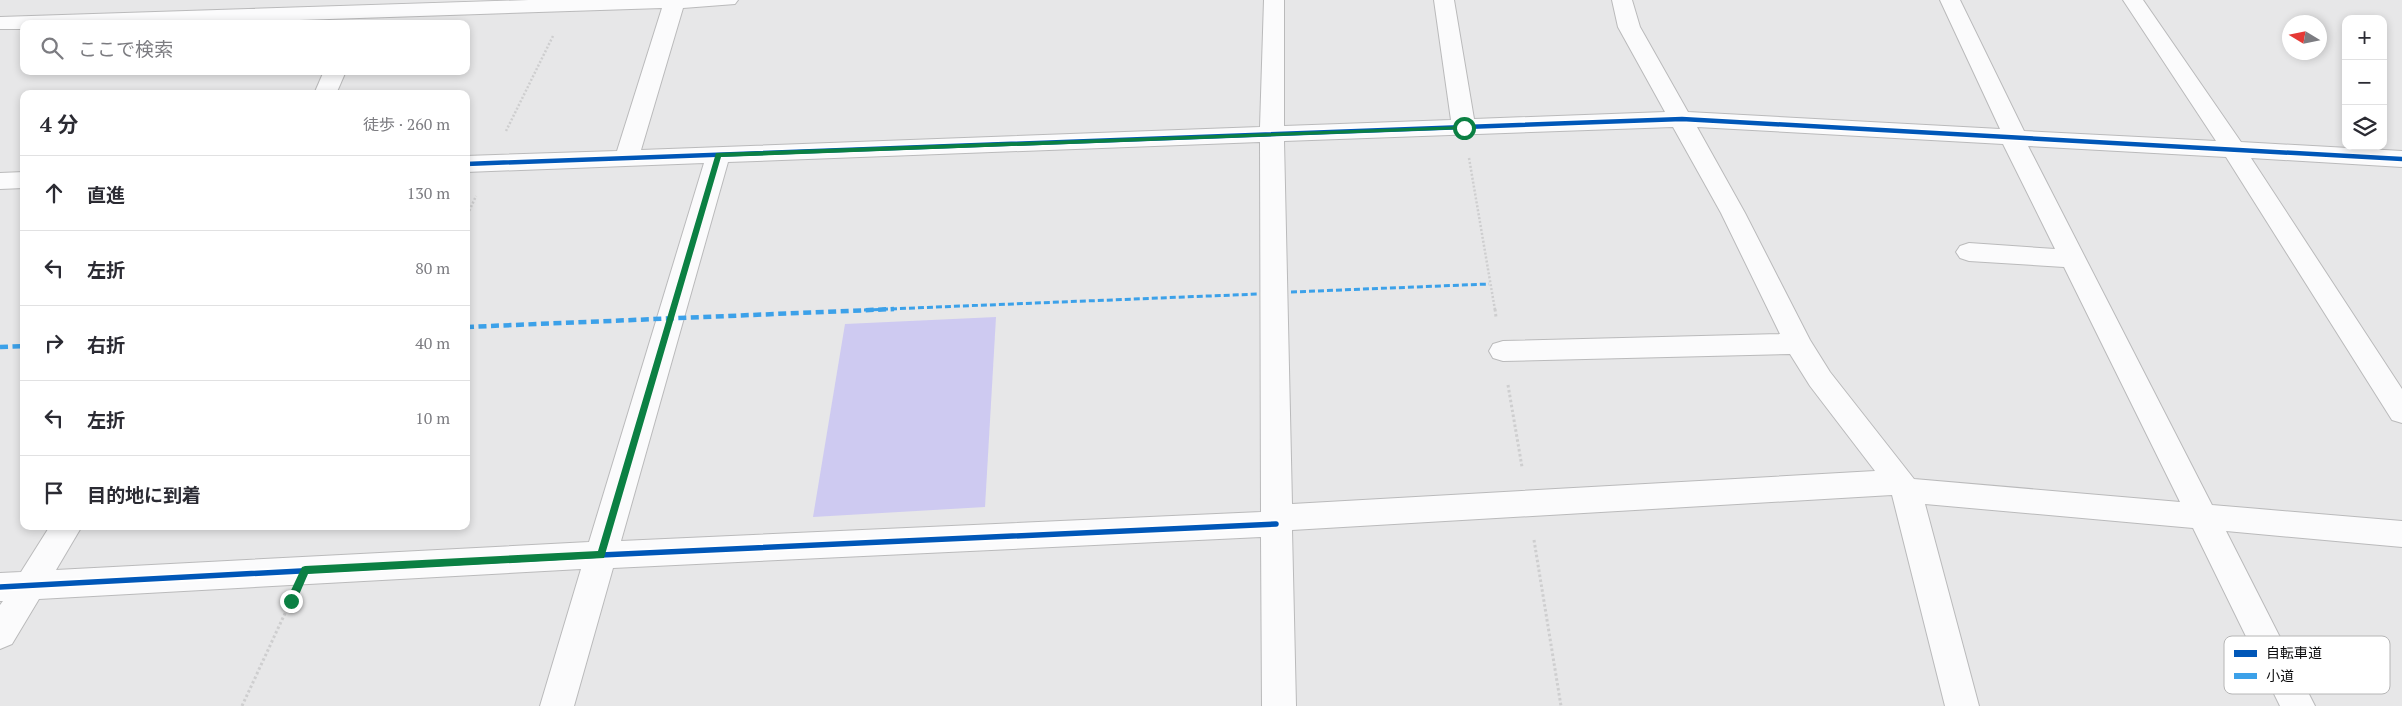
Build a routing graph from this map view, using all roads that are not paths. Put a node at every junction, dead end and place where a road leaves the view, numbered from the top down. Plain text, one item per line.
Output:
1 (728, 0) edge
2 (1274, 0) edge
3 (1444, 0) edge
4 (1622, 0) edge
5 (1950, 0) edge
6 (2134, 0) edge
7 (674, 1) edge
8 (361, 12) edge
9 (98, 20) edge
10 (20, 22) edge
11 (0, 23) edge
12 (333, 75) edge
13 (327, 90) edge
14 (1682, 119) junction
15 (1464, 128) junction
16 (1272, 134) junction
17 (2014, 138) junction
18 (2233, 149) junction
19 (718, 154) junction
20 (626, 158) junction
21 (2402, 159) edge
22 (470, 164) edge
23 (0, 180) edge
24 (20, 180) edge
25 (1969, 252) dead end
26 (2073, 258) junction
27 (1798, 344) junction
28 (1503, 351) road end
29 (2402, 412) edge
30 (1903, 486) junction
31 (2202, 516) junction
32 (1276, 521) junction
33 (64, 530) edge
34 (2402, 534) edge
35 (601, 555) junction
36 (15, 586) edge
37 (0, 634) edge
38 (2263, 636) edge
39 (2292, 694) edge
40 (556, 706) edge
41 (1279, 706) edge
42 (1962, 706) edge
43 (2298, 706) edge

1 - 7 street
2 - 16 street
3 - 15 street
4 - 14 street
5 - 17 street
6 - 18 street
7 - 8 street
7 - 20 street
8 - 9 street
10 - 11 street
12 - 13 street
14 - 15 street
14 - 17 street
14 - 27 street
15 - 16 street
16 - 19 street
16 - 32 street
17 - 18 street
17 - 26 street
18 - 21 street
18 - 29 street
19 - 20 street
19 - 35 street
20 - 22 street
23 - 24 street
25 - 26 street
26 - 31 street
27 - 28 street
27 - 30 street
30 - 31 street
30 - 32 street
30 - 42 street
31 - 34 street
31 - 38 street
32 - 35 street
32 - 41 street
33 - 36 street
35 - 36 street
35 - 40 street
36 - 37 street
39 - 43 street

